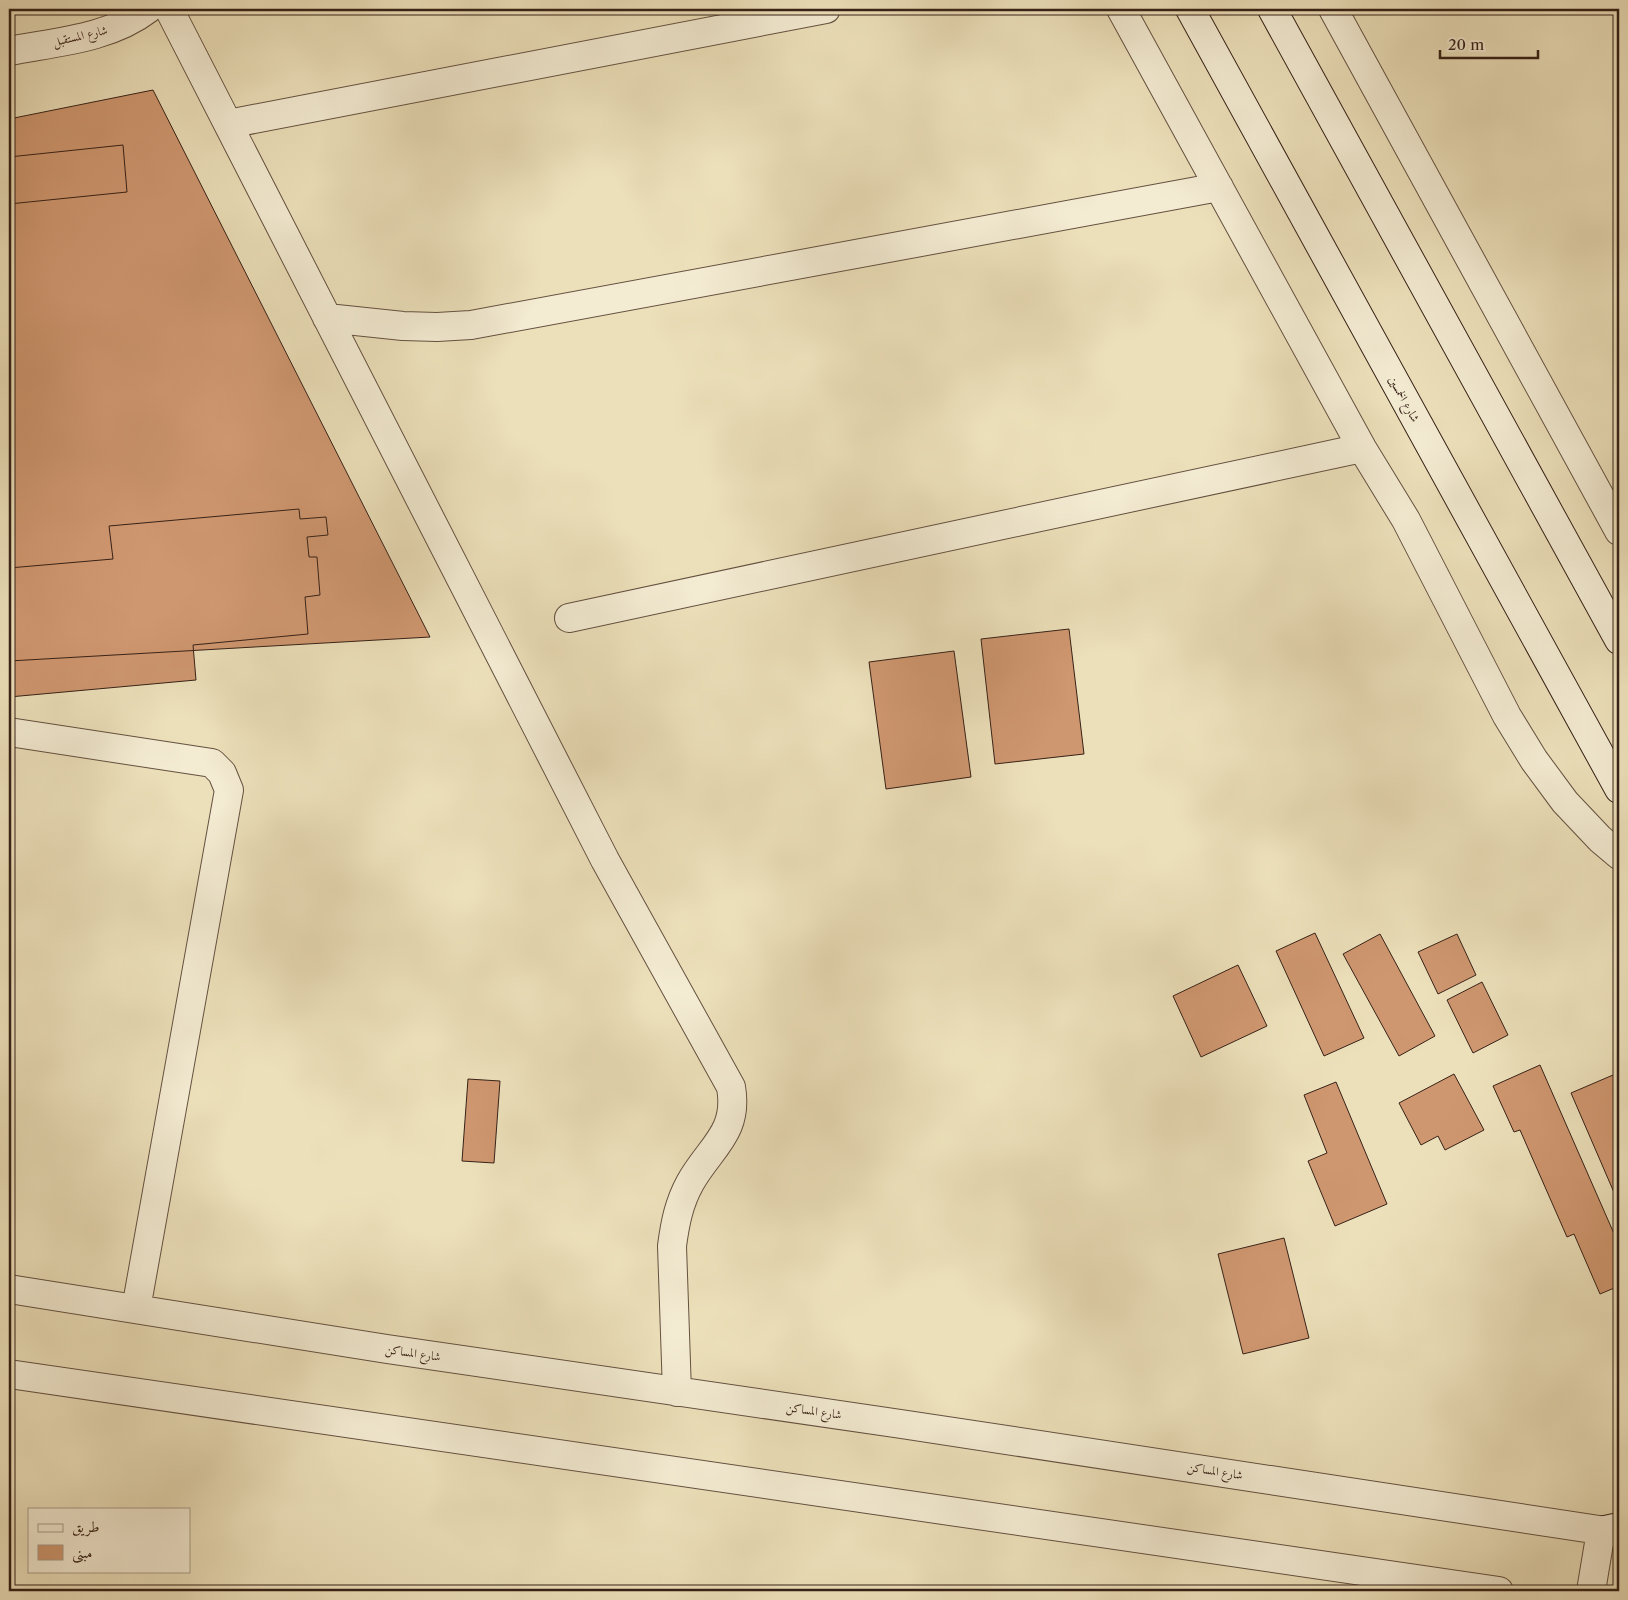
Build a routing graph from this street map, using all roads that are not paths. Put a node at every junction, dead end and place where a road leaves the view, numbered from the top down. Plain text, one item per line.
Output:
1 (148, 9) edge
2 (169, 9) edge
3 (826, 9) edge
4 (1121, 9) edge
5 (1190, 9) edge
6 (1272, 9) edge
7 (1334, 9) edge
8 (9, 51) edge
9 (228, 124) junction
10 (1219, 188) junction
11 (327, 318) junction
12 (1362, 448) junction
13 (1619, 531) edge
14 (569, 618) dead end
15 (1619, 640) edge
16 (9, 732) edge
17 (1619, 789) edge
18 (1619, 856) edge
19 (9, 1289) edge
20 (136, 1308) junction
21 (9, 1374) edge
22 (677, 1392) junction
23 (1613, 1531) edge
24 (1499, 1591) edge
25 (1591, 1591) edge

1 - 8 street, شارع المستقبل
2 - 9 street
3 - 9 street
4 - 10 street
5 - 17 street, شارع الخمسين
6 - 15 street
7 - 13 street
9 - 11 street
10 - 11 street
10 - 12 street
11 - 22 street
12 - 14 street
12 - 18 street
16 - 20 street
19 - 20 street, شارع المساكن
20 - 22 street, شارع المساكن
21 - 24 street
22 - 23 street, شارع المساكن
23 - 25 street

